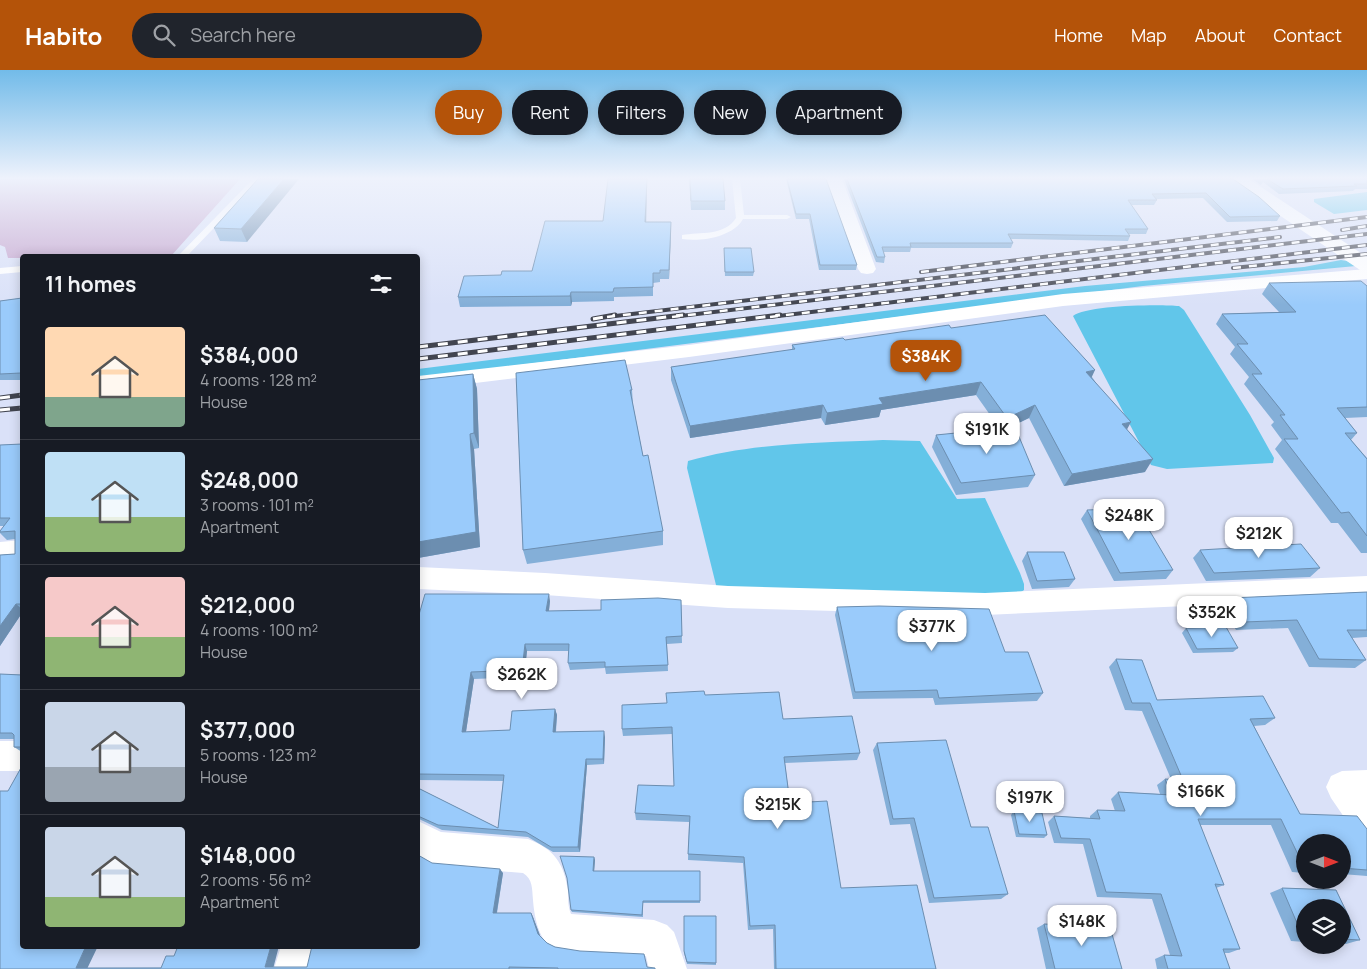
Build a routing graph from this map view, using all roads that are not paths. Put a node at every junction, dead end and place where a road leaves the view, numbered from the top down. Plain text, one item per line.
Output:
1 (216, 221) edge
2 (739, 221) edge
3 (849, 221) edge
4 (1300, 221) edge
5 (685, 237) dead end
6 (184, 254) edge
7 (1367, 266) edge
8 (20, 269) edge
9 (867, 269) dead end
10 (0, 271) edge
11 (1367, 274) edge
12 (420, 383) edge
13 (20, 550) edge
14 (0, 552) edge
15 (420, 578) edge
16 (1367, 587) edge
17 (0, 756) edge
18 (20, 756) edge
19 (1367, 786) edge
20 (1367, 821) edge
21 (420, 839) edge
22 (299, 949) edge
23 (293, 969) edge
24 (668, 969) edge

1 - 6 lane
2 - 5 lane
3 - 9 street
4 - 7 main road
8 - 10 lane
11 - 12 street
13 - 14 street
15 - 16 street
17 - 18 street
19 - 20 street
21 - 24 street
22 - 23 street

